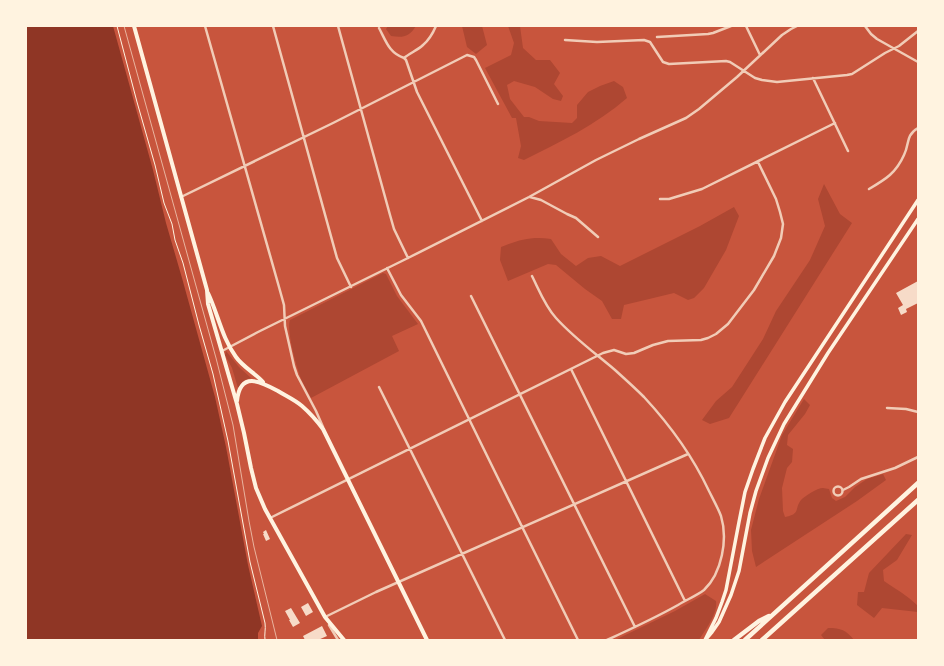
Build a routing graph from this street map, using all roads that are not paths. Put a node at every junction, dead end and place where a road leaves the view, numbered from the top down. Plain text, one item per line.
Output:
1 (134, 26) edge
2 (205, 26) edge
3 (273, 26) edge
4 (338, 26) edge
5 (436, 26) edge
6 (732, 26) edge
7 (746, 26) edge
8 (795, 26) edge
9 (865, 26) edge
10 (379, 28) dead end
11 (918, 31) edge
12 (657, 37) dead end
13 (565, 40) dead end
14 (894, 49) junction
15 (760, 55) junction
16 (404, 58) junction
17 (918, 62) edge
18 (744, 70) junction
19 (813, 78) junction
20 (414, 82) junction
21 (498, 104) dead end
22 (361, 109) junction
23 (834, 123) junction
24 (918, 128) edge
25 (304, 137) junction
26 (848, 151) dead end
27 (758, 162) junction
28 (246, 166) junction
29 (869, 189) dead end
30 (181, 197) junction
31 (529, 197) junction
32 (660, 199) dead end
33 (918, 200) edge
34 (918, 219) edge
35 (482, 221) junction
36 (598, 237) dead end
37 (408, 258) junction
38 (387, 268) junction
39 (532, 276) dead end
40 (351, 287) junction
41 (207, 290) junction
42 (471, 296) dead end
43 (285, 319) junction
44 (230, 347) junction
45 (222, 351) junction
46 (598, 356) junction
47 (571, 369) junction
48 (265, 384) junction
49 (379, 387) dead end
50 (520, 394) junction
51 (237, 404) junction
52 (887, 408) dead end
53 (918, 412) edge
54 (469, 419) junction
55 (330, 444) junction
56 (410, 449) junction
57 (688, 454) junction
58 (918, 457) edge
59 (348, 480) junction
60 (627, 481) junction
61 (918, 483) edge
62 (843, 490) dead end
63 (918, 500) edge
64 (574, 505) junction
65 (270, 518) junction
66 (522, 528) junction
67 (462, 554) junction
68 (398, 583) junction
69 (685, 601) junction
70 (775, 612) junction
71 (325, 617) junction
72 (634, 627) junction
73 (763, 639) edge
74 (338, 640) edge
75 (344, 640) edge
76 (427, 640) edge
77 (504, 640) edge
78 (578, 640) edge
79 (607, 640) edge
80 (705, 640) edge
81 (734, 640) edge
82 (744, 640) edge

1 - 30 main road
2 - 28 street
3 - 25 street
4 - 22 street
5 - 16 street
6 - 12 street
7 - 15 street
8 - 15 street
9 - 14 street
10 - 16 street
11 - 14 street
13 - 18 street
14 - 17 street
14 - 19 street
15 - 18 street
16 - 20 street
18 - 19 street
18 - 31 street
19 - 23 street
20 - 21 street
20 - 22 street
20 - 35 street
22 - 25 street
22 - 37 street
23 - 26 street
23 - 27 street
24 - 29 street
25 - 28 street
25 - 40 street
27 - 32 street
27 - 46 street
28 - 30 street
28 - 43 street
30 - 41 main road
31 - 35 street
31 - 36 street
33 - 80 main road
34 - 80 main road
35 - 37 street
37 - 38 street
38 - 40 street
38 - 54 street
39 - 46 street
40 - 43 street
41 - 44 main road
41 - 45 main road
42 - 50 street
43 - 44 street
43 - 55 street
44 - 45 street
44 - 48 main road
45 - 51 main road
46 - 47 street
46 - 57 street
47 - 50 street
47 - 60 street
48 - 51 main road
48 - 55 main road
49 - 56 street
50 - 54 street
50 - 64 street
51 - 65 main road
52 - 53 street
54 - 56 street
54 - 66 street
55 - 59 main road
56 - 59 street
56 - 67 street
57 - 60 street
57 - 69 street
58 - 62 street
59 - 65 street
59 - 68 main road
60 - 64 street
60 - 69 street
61 - 70 highway
63 - 73 highway
64 - 66 street
64 - 72 street
65 - 71 main road
66 - 67 street
66 - 78 street
67 - 68 street
67 - 77 street
68 - 71 street
68 - 76 main road
69 - 72 street
70 - 81 highway
70 - 82 highway
71 - 74 street
71 - 75 main road
72 - 79 street

